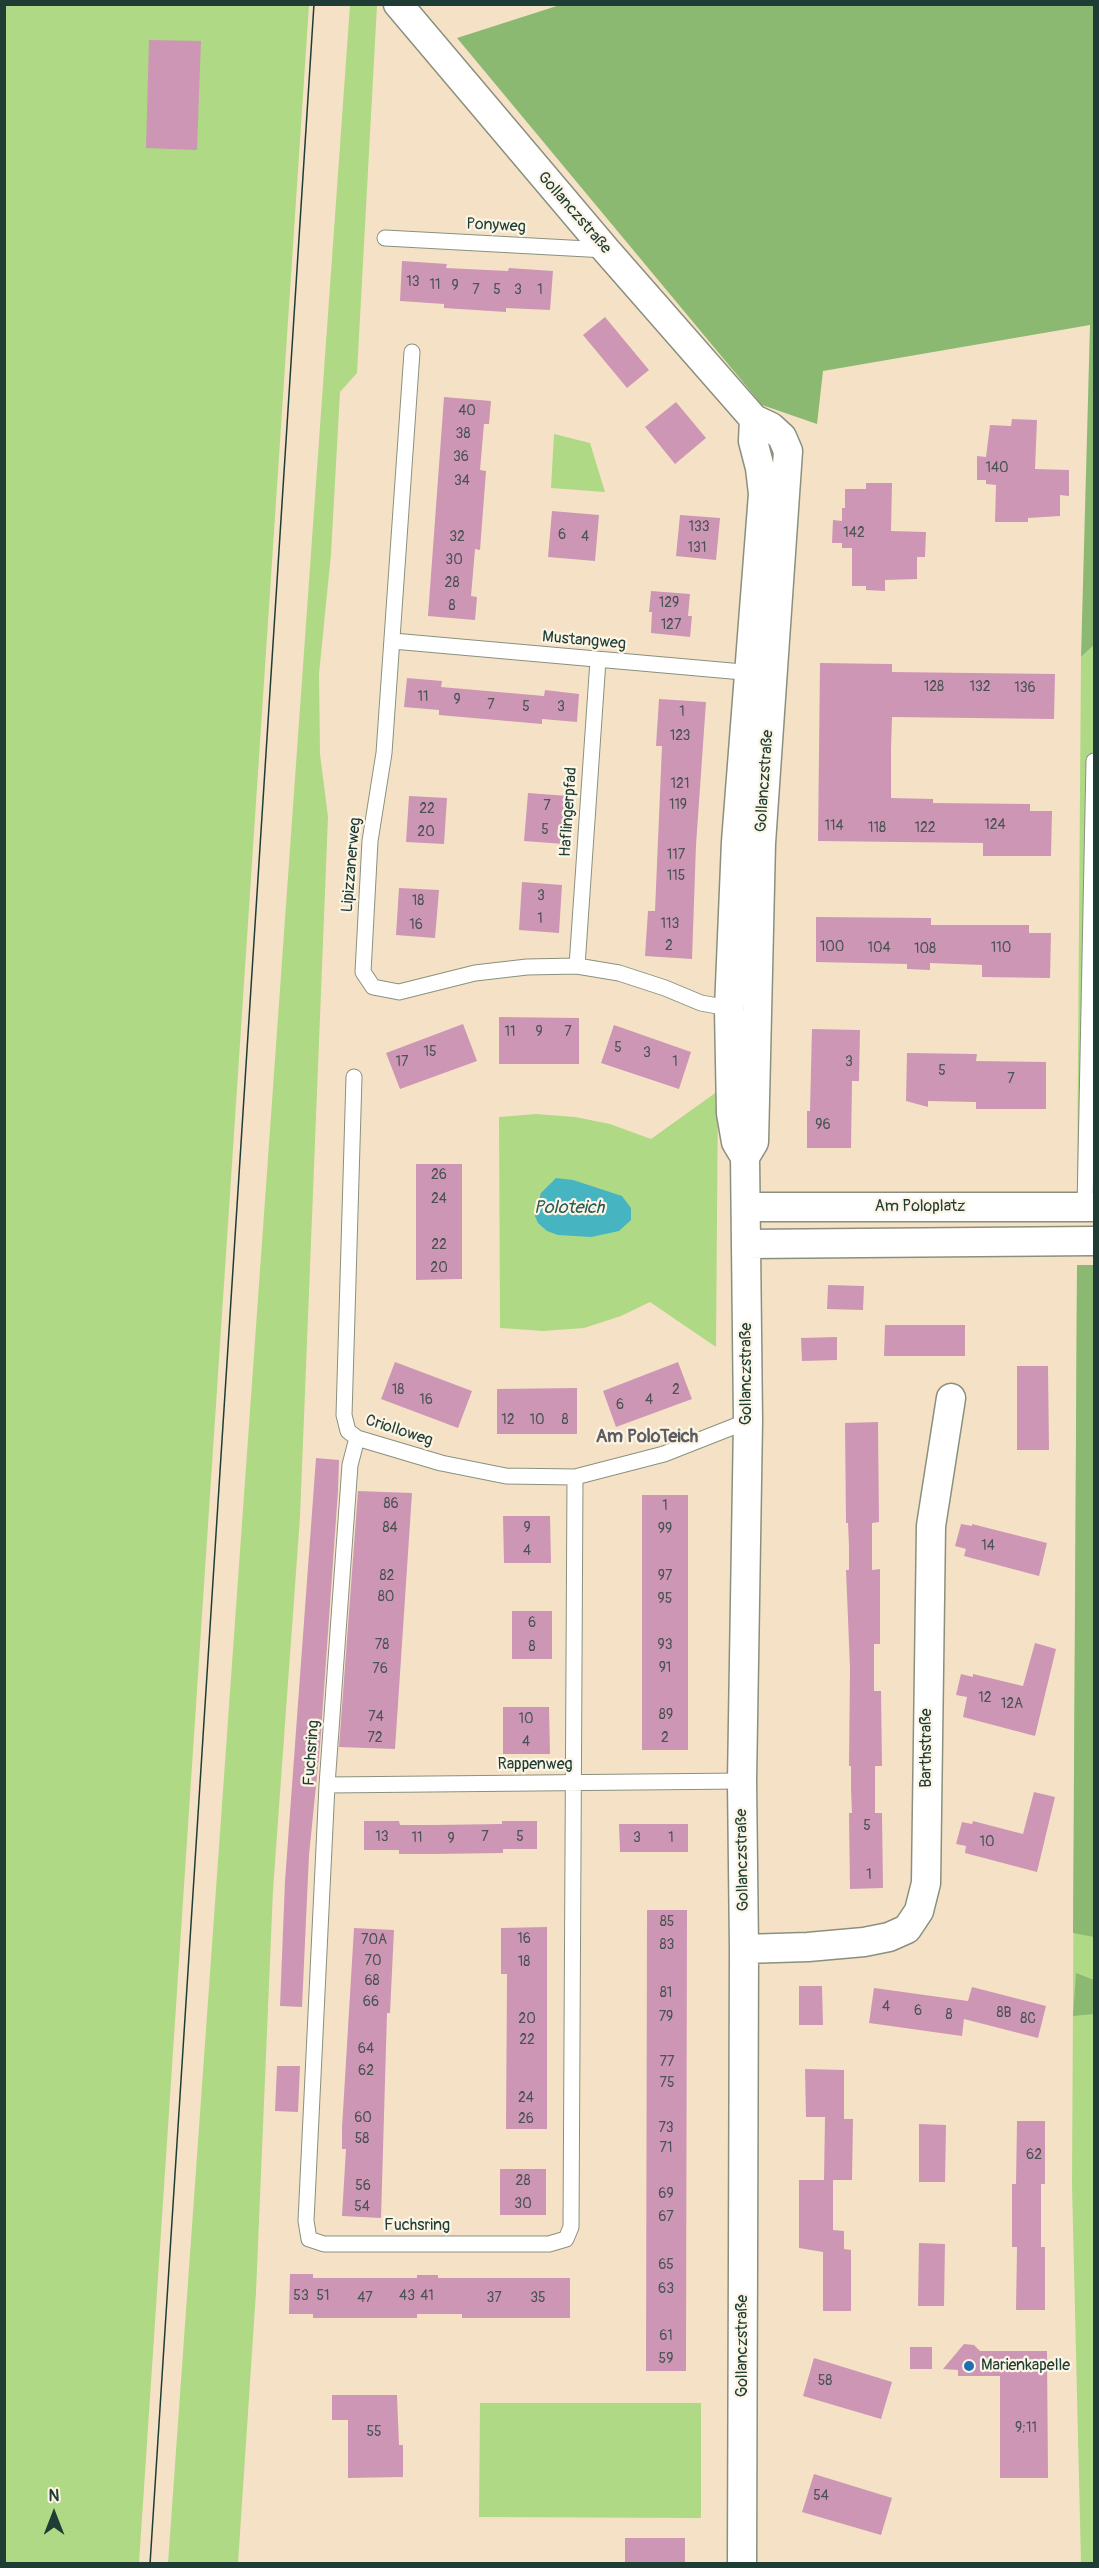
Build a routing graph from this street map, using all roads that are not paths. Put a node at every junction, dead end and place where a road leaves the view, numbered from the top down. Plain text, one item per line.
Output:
1 (398, 4) edge
2 (385, 238) dead end
3 (606, 250) junction
4 (412, 352) dead end
5 (393, 641) junction
6 (598, 660) junction
7 (760, 674) junction
8 (1095, 761) edge
9 (577, 966) junction
10 (742, 1009) junction
11 (354, 1077) dead end
12 (746, 1207) junction
13 (1090, 1207) edge
14 (1095, 1241) edge
15 (747, 1244) junction
16 (951, 1398) dead end
17 (748, 1421) junction
18 (357, 1438) junction
19 (575, 1477) junction
20 (742, 1781) junction
21 (574, 1783) junction
22 (327, 1785) junction
23 (744, 1949) junction
24 (742, 2564) edge

1 - 3 street, Gollanczstraße
2 - 3 lane, Ponyweg
3 - 7 street, Gollanczstraße
4 - 5 lane, Lipizzanerweg
5 - 6 lane, Mustangweg
5 - 9 lane, Lipizzanerweg
6 - 7 lane, Mustangweg
6 - 9 lane, Haflingerpfad
7 - 10 street, Gollanczstraße
8 - 13 lane
9 - 10 lane, Lipizzanerweg
10 - 12 street, Gollanczstraße
11 - 18 lane, Criolloweg
12 - 13 street, Am Poloplatz
12 - 15 street, Gollanczstraße
14 - 15 street
15 - 17 street, Gollanczstraße
16 - 23 street, Barthstraße
17 - 19 lane, Criolloweg
17 - 20 street, Gollanczstraße
18 - 19 lane, Criolloweg
18 - 22 lane, Fuchsring
19 - 21 lane, Fuchsring
20 - 21 lane, Rappenweg
20 - 23 street, Gollanczstraße
21 - 22 lane, Rappenweg
21 - 22 lane, Fuchsring
23 - 24 street, Gollanczstraße

